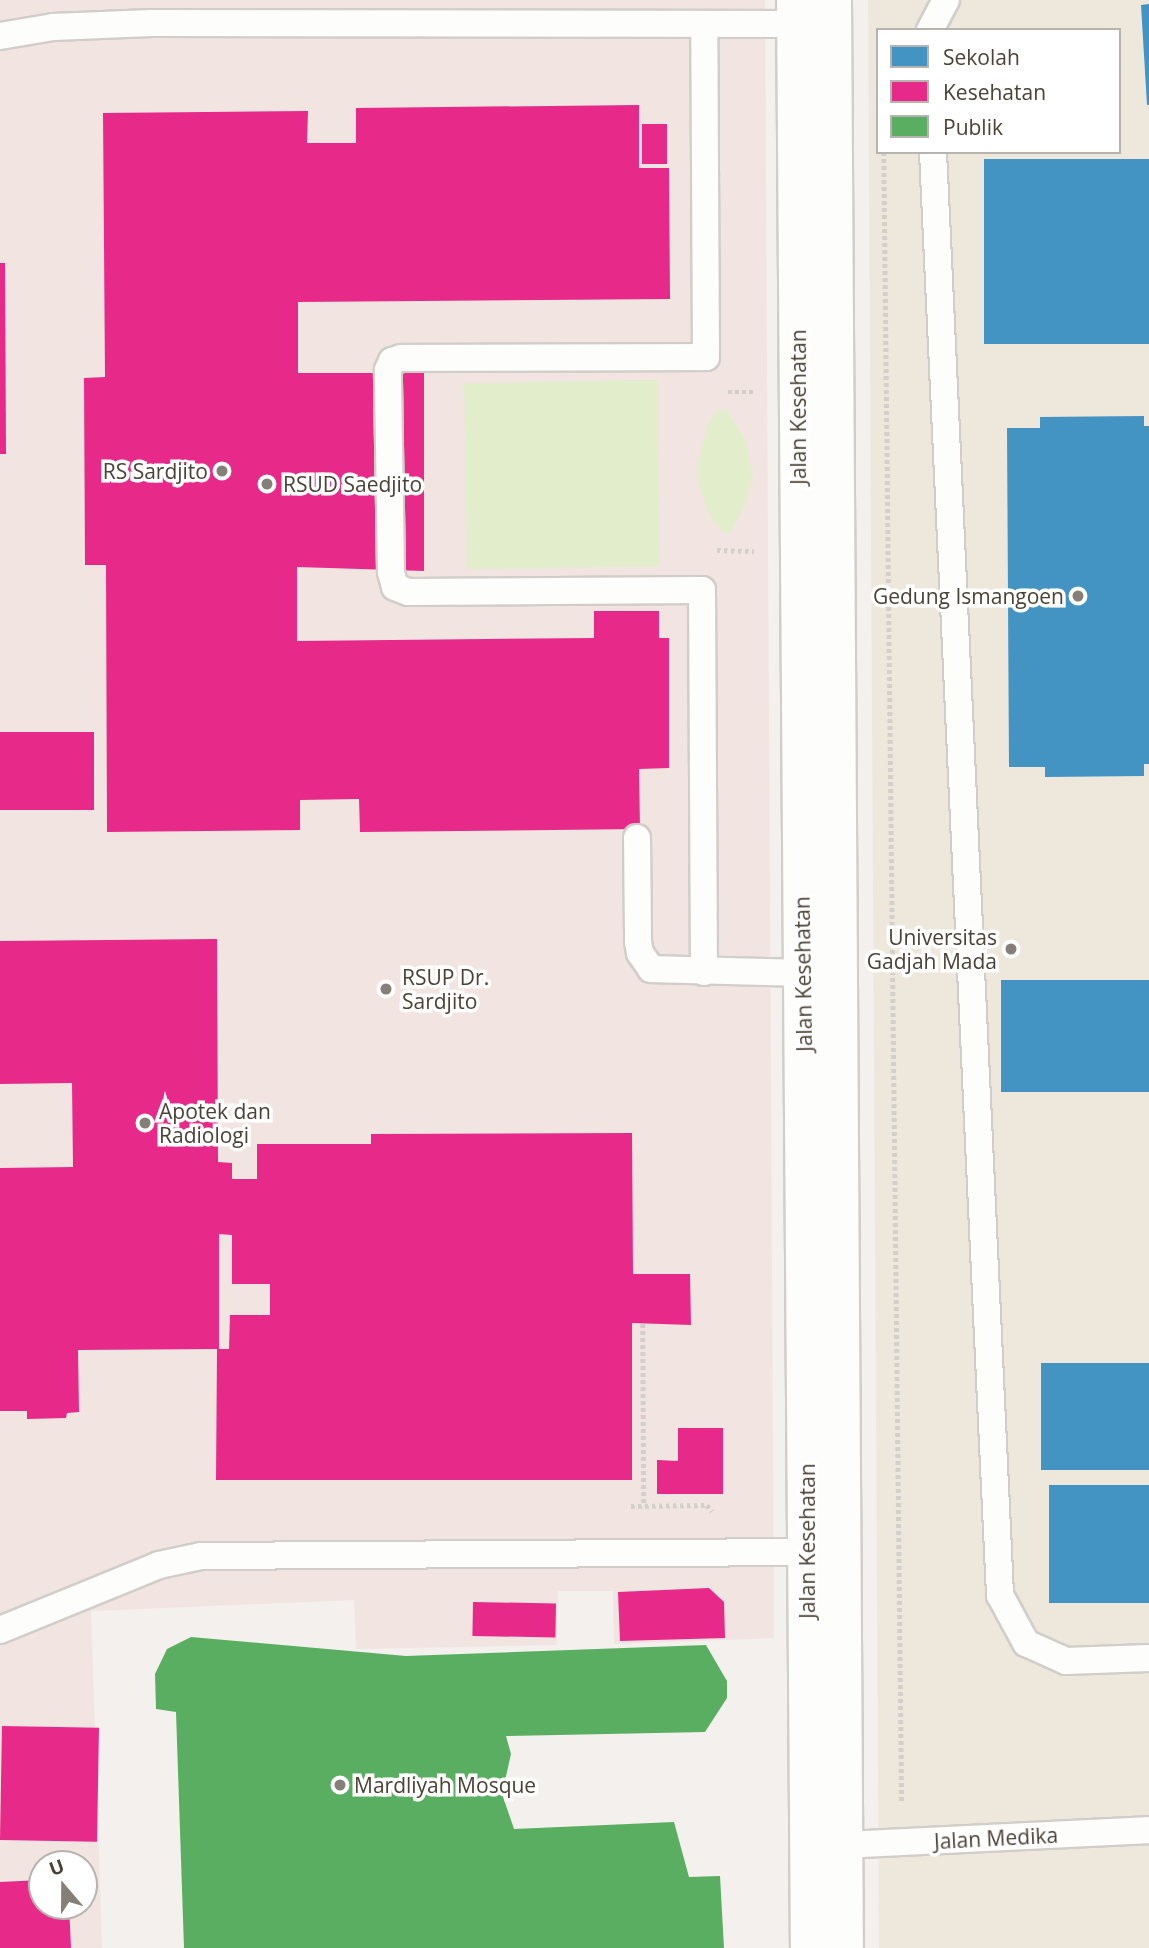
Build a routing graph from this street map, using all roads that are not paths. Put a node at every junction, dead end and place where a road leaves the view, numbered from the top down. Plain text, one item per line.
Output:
1 (946, 0) edge
2 (814, 12) edge
3 (704, 24) junction
4 (931, 28) edge
5 (0, 36) edge
6 (933, 154) edge
7 (638, 838) dead end
8 (704, 972) junction
9 (820, 972) junction
10 (824, 1552) junction
11 (0, 1630) edge
12 (1149, 1658) edge
13 (1149, 1830) edge
14 (826, 1845) junction
15 (810, 1948) edge
16 (844, 1948) edge

1 - 4 lane
2 - 3 lane
2 - 9 street, Jalan Kesehatan
3 - 5 lane
3 - 8 lane
6 - 12 lane
7 - 8 lane
8 - 9 lane
9 - 10 street, Jalan Kesehatan
10 - 11 lane
10 - 14 street, Jalan Kesehatan
13 - 14 lane, Jalan Medika
14 - 15 street, Jalan Kesehatan
14 - 16 street, Jalan Kesehatan

